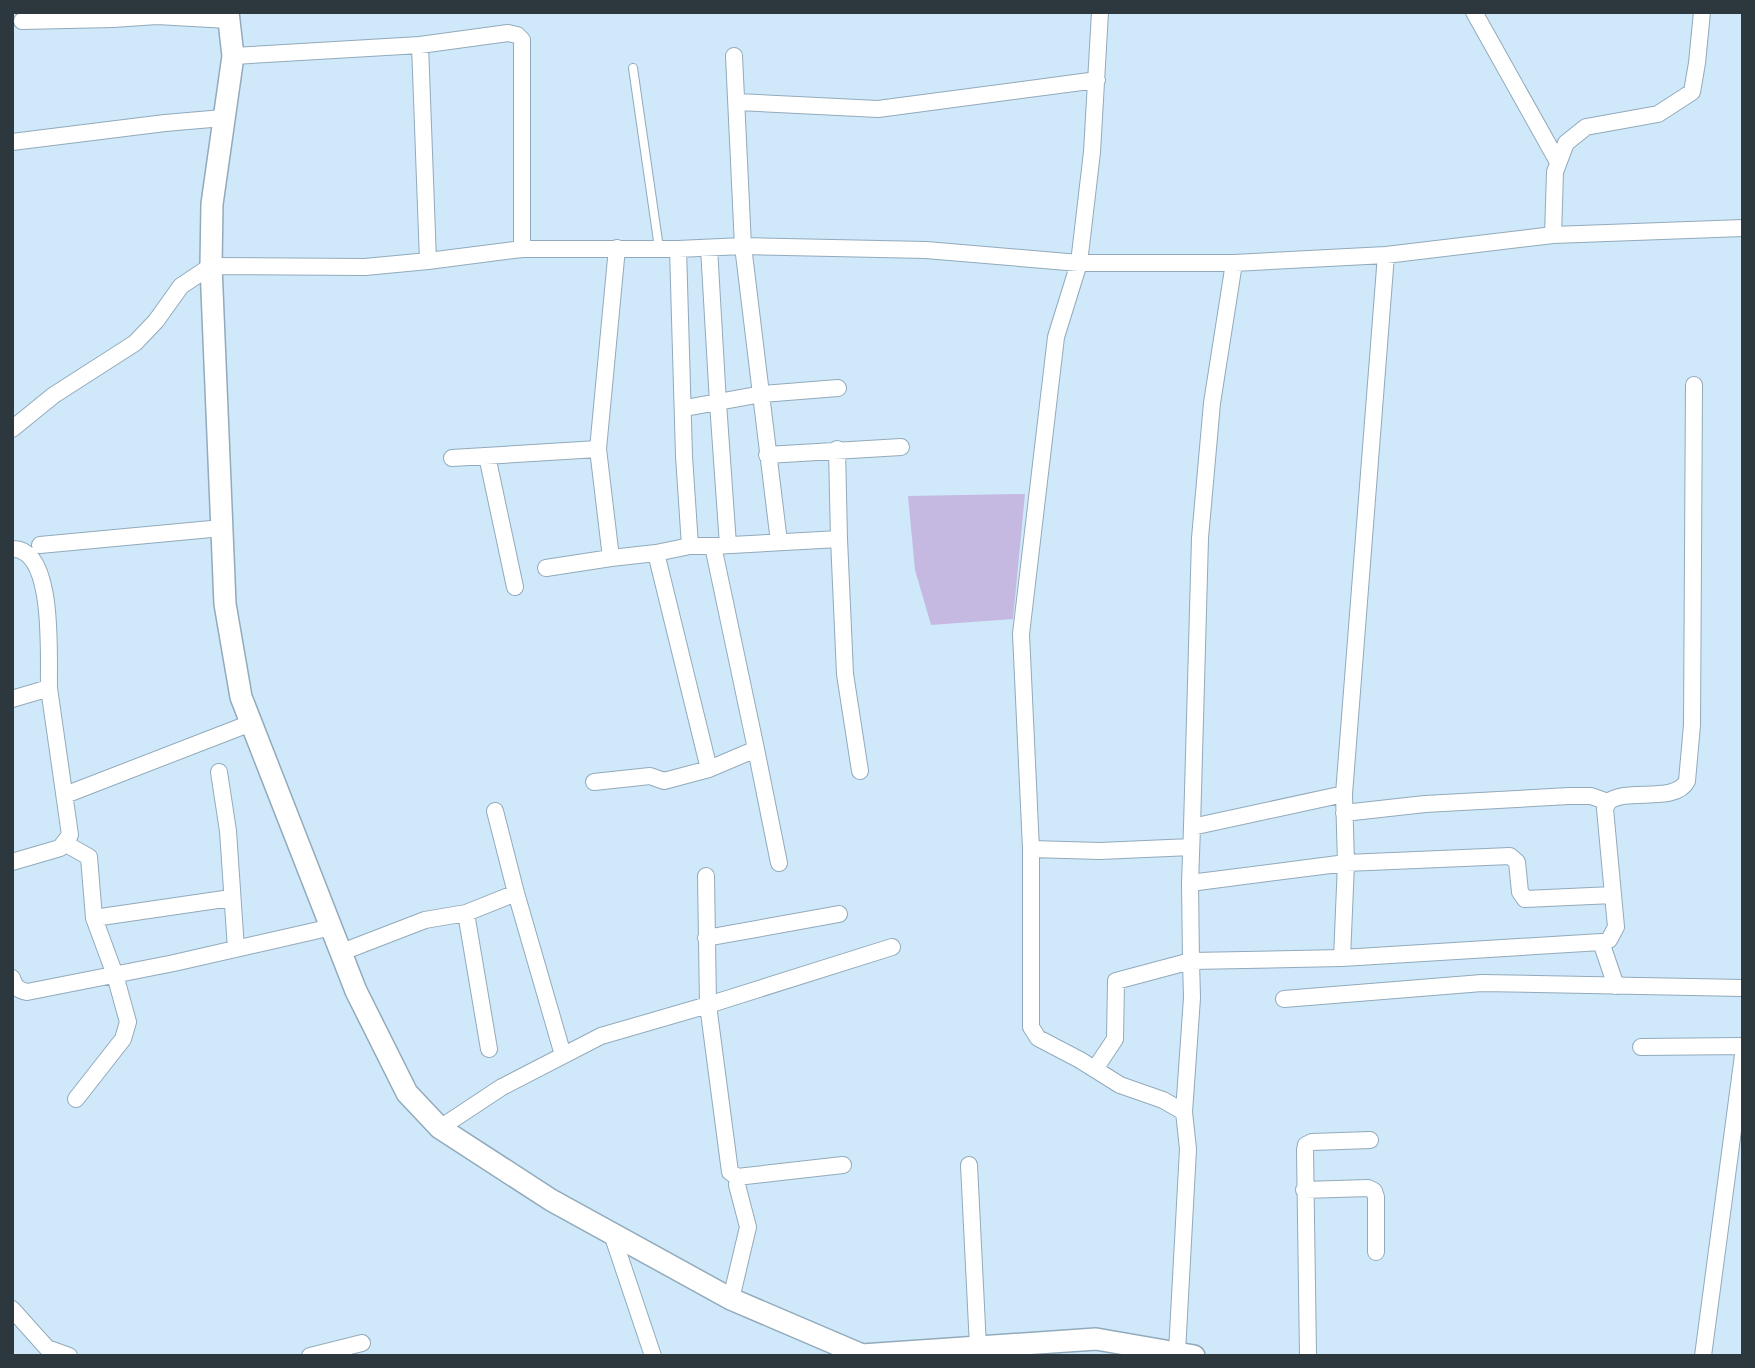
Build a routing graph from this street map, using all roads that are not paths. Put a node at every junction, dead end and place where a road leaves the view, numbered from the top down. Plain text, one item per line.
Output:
1 (1100, 12) edge
2 (1474, 12) edge
3 (1702, 12) edge
4 (112, 16) edge
5 (228, 16) edge
6 (22, 21) dead end
7 (420, 45) junction
8 (233, 56) junction
9 (734, 56) dead end
10 (633, 68) dead end
11 (1097, 80) junction
12 (738, 102) junction
13 (223, 118) junction
14 (12, 142) edge
15 (1559, 162) junction
16 (1743, 228) edge
17 (1553, 234) junction
18 (743, 246) junction
19 (617, 248) junction
20 (659, 248) junction
21 (709, 248) junction
22 (523, 249) junction
23 (678, 249) junction
24 (1386, 256) junction
25 (428, 261) junction
26 (1234, 262) junction
27 (1079, 263) junction
28 (211, 266) junction
29 (1694, 386) dead end
30 (838, 388) dead end
31 (762, 394) junction
32 (718, 403) junction
33 (685, 408) junction
34 (12, 429) edge
35 (901, 447) dead end
36 (598, 449) junction
37 (837, 449) junction
38 (767, 455) junction
39 (487, 456) junction
40 (452, 458) dead end
41 (222, 528) junction
42 (839, 539) junction
43 (779, 542) junction
44 (40, 545) dead end
45 (720, 545) junction
46 (690, 546) junction
47 (12, 549) edge
48 (656, 553) junction
49 (611, 558) junction
50 (546, 568) dead end
51 (515, 587) dead end
52 (49, 688) junction
53 (12, 699) edge
54 (251, 723) junction
55 (756, 749) junction
56 (709, 769) junction
57 (860, 771) dead end
58 (219, 772) dead end
59 (594, 782) dead end
60 (1344, 794) junction
61 (65, 795) junction
62 (1608, 802) junction
63 (495, 811) dead end
64 (1344, 813) junction
65 (1192, 827) junction
66 (66, 844) junction
67 (1191, 847) junction
68 (1031, 849) junction
69 (12, 862) edge
70 (779, 863) dead end
71 (1346, 863) junction
72 (706, 876) dead end
73 (1190, 883) junction
74 (516, 893) junction
75 (1613, 895) junction
76 (231, 898) junction
77 (466, 913) junction
78 (839, 914) dead end
79 (94, 918) junction
80 (332, 927) junction
81 (706, 938) junction
82 (1601, 942) junction
83 (892, 947) dead end
84 (236, 949) junction
85 (342, 952) junction
86 (1342, 958) junction
87 (1191, 961) junction
88 (115, 975) junction
89 (12, 978) edge
90 (1616, 986) junction
91 (1743, 988) edge
92 (1284, 999) dead end
93 (708, 1004) junction
94 (1743, 1046) edge
95 (1641, 1047) dead end
96 (489, 1049) dead end
97 (563, 1055) junction
98 (1743, 1055) edge
99 (1095, 1069) junction
100 (76, 1099) dead end
101 (1184, 1112) junction
102 (440, 1128) junction
103 (1370, 1139) dead end
104 (843, 1165) dead end
105 (969, 1165) dead end
106 (737, 1177) junction
107 (1304, 1190) junction
108 (612, 1234) junction
109 (1376, 1252) dead end
110 (731, 1299) junction
111 (12, 1309) edge
112 (362, 1343) dead end
113 (978, 1347) junction
114 (1186, 1354) edge
115 (862, 1355) edge
116 (69, 1356) edge
117 (310, 1356) edge
118 (653, 1356) edge
119 (1308, 1356) edge
120 (1703, 1356) edge

1 - 11 street
2 - 15 street
3 - 15 street
4 - 5 street
4 - 6 street
5 - 8 street
7 - 8 street
7 - 22 street
7 - 25 street
8 - 13 street
9 - 12 street
10 - 20 lane
11 - 12 street
11 - 27 street
12 - 18 street
13 - 14 street
13 - 28 street
15 - 17 street
16 - 17 street
17 - 24 street
18 - 21 street
18 - 27 street
18 - 31 street
19 - 20 street
19 - 22 street
19 - 36 street
20 - 23 street
21 - 23 street
21 - 32 street
22 - 25 street
23 - 33 street
24 - 26 street
24 - 60 street
25 - 28 street
26 - 27 street
26 - 65 street
27 - 68 street
28 - 34 street
28 - 41 street
29 - 62 street
30 - 31 street
31 - 32 street
31 - 38 street
32 - 33 street
32 - 45 street
33 - 46 street
35 - 37 street
36 - 39 street
36 - 49 street
37 - 38 street
37 - 42 street
38 - 43 street
39 - 40 street
39 - 51 street
41 - 44 street
41 - 54 street
42 - 43 street
42 - 57 street
43 - 45 street
45 - 46 street
45 - 55 street
46 - 48 street
47 - 52 street
48 - 49 street
48 - 56 street
49 - 50 street
52 - 53 street
52 - 61 street
54 - 61 street
54 - 80 street
55 - 56 street
55 - 70 street
56 - 59 street
58 - 76 street
60 - 64 street
60 - 65 street
61 - 66 street
62 - 64 street
62 - 75 street
63 - 74 street
64 - 71 street
65 - 67 street
66 - 69 street
66 - 79 street
67 - 68 street
67 - 73 street
68 - 99 street
71 - 73 street
71 - 75 street
71 - 86 street
72 - 81 street
73 - 87 street
74 - 77 street
74 - 97 street
75 - 82 street
76 - 79 street
76 - 84 street
77 - 85 street
77 - 96 street
78 - 81 street
79 - 88 street
80 - 84 street
80 - 85 street
81 - 93 street
82 - 86 street
82 - 90 street
83 - 93 street
84 - 88 street
85 - 102 street
86 - 87 street
87 - 99 street
87 - 101 street
88 - 89 street
88 - 100 street
90 - 91 street
90 - 92 street
93 - 97 street
93 - 106 street
94 - 95 street
97 - 102 street
98 - 120 street
99 - 101 street
101 - 114 street
102 - 108 street
103 - 107 street
104 - 106 street
105 - 113 street
106 - 110 street
107 - 109 street
107 - 119 street
108 - 110 street
108 - 118 street
110 - 115 street
111 - 116 street
112 - 117 street
113 - 114 street
113 - 115 street

